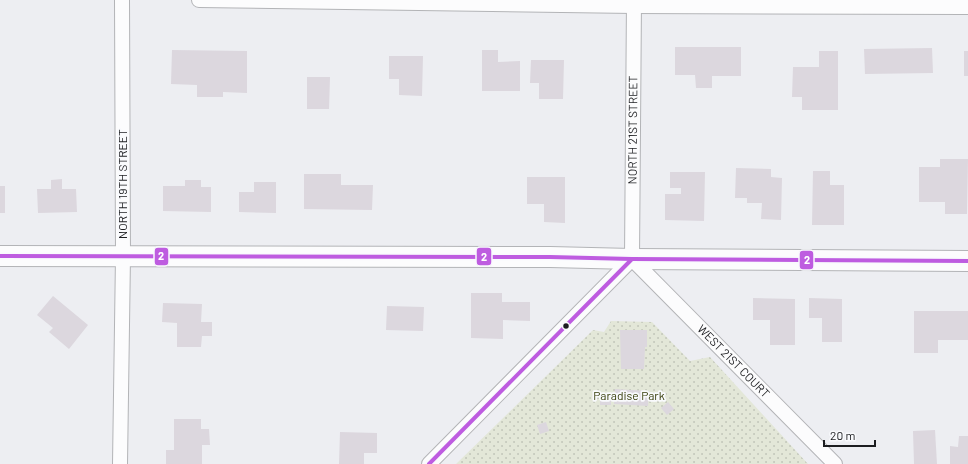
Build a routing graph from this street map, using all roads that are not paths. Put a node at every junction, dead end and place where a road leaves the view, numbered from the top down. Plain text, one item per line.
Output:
1 (122, 0) edge
2 (199, 0) edge
3 (634, 3) edge
4 (968, 7) edge
5 (0, 256) edge
6 (123, 256) junction
7 (632, 259) junction
8 (968, 261) edge
9 (120, 464) edge
10 (429, 464) edge
11 (835, 464) edge

1 - 6 street, NORTH 19TH STREET
2 - 3 street
3 - 4 street
3 - 7 street, NORTH 21ST STREET
5 - 6 street
6 - 7 street
6 - 9 street, NORTH 19TH STREET
7 - 8 street
7 - 10 street
7 - 11 street, WEST 21ST COURT

